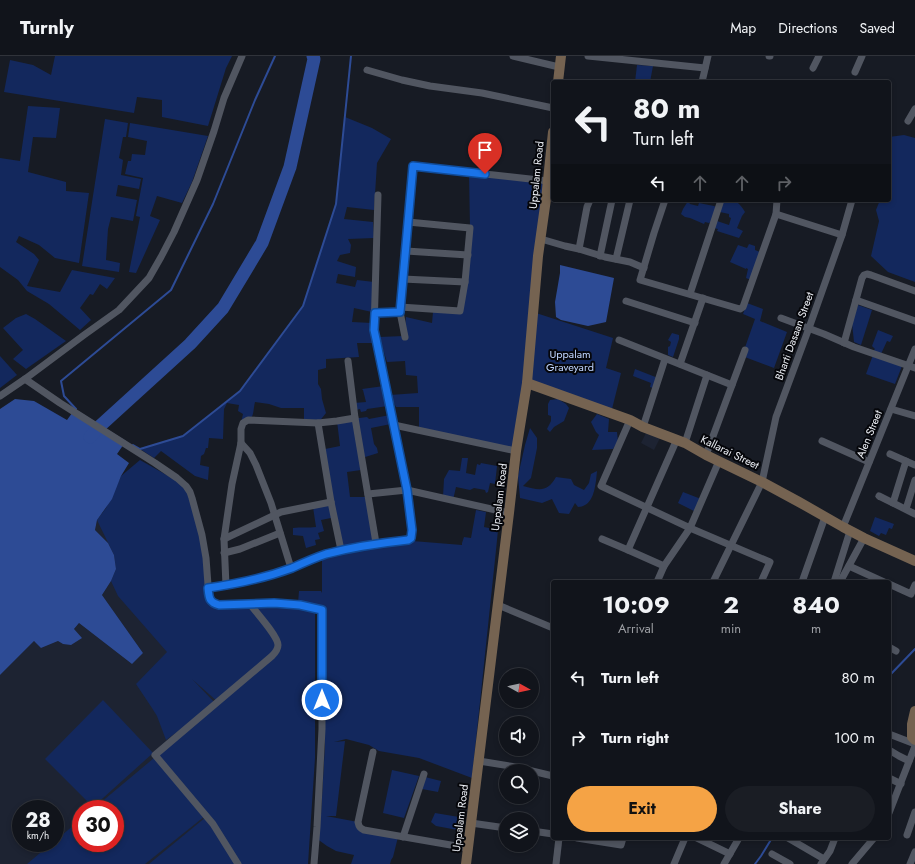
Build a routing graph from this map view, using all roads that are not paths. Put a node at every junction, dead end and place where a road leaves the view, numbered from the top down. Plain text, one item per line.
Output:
1 (242, 56) edge
2 (514, 56) edge
3 (561, 56) edge
4 (588, 56) edge
5 (708, 56) edge
6 (819, 56) edge
7 (862, 56) edge
8 (559, 67) junction
9 (705, 68) junction
10 (813, 68) dead end
11 (367, 70) dead end
12 (855, 72) dead end
13 (558, 80) edge
14 (702, 80) edge
15 (551, 108) edge
16 (915, 109) edge
17 (908, 121) dead end
18 (551, 152) edge
19 (548, 181) junction
20 (378, 195) dead end
21 (589, 202) edge
22 (612, 202) edge
23 (630, 202) edge
24 (664, 202) edge
25 (720, 202) edge
26 (777, 202) edge
27 (851, 202) edge
28 (776, 214) junction
29 (408, 222) junction
30 (842, 235) junction
31 (541, 239) junction
32 (578, 249) junction
33 (406, 251) junction
34 (468, 255) junction
35 (600, 256) junction
36 (616, 259) junction
37 (644, 268) junction
38 (403, 279) junction
39 (465, 282) junction
40 (915, 291) edge
41 (690, 294) junction
42 (703, 298) junction
43 (856, 300) junction
44 (626, 301) dead end
45 (400, 310) junction
46 (375, 313) junction
47 (781, 318) dead end
48 (915, 321) edge
49 (695, 323) junction
50 (810, 328) junction
51 (404, 336) dead end
52 (620, 340) dead end
53 (844, 343) junction
54 (915, 349) edge
55 (745, 350) dead end
56 (665, 359) junction
57 (348, 361) dead end
58 (680, 364) junction
59 (912, 367) edge
60 (708, 375) junction
61 (25, 379) junction
62 (527, 383) junction
63 (732, 385) junction
64 (0, 396) edge
65 (891, 409) junction
66 (915, 416) edge
67 (355, 418) junction
68 (630, 420) junction
69 (318, 422) junction
70 (394, 425) junction
71 (643, 427) junction
72 (681, 441) junction
73 (822, 441) dead end
74 (241, 443) junction
75 (516, 452) junction
76 (890, 454) dead end
77 (706, 455) junction
78 (719, 461) junction
79 (906, 461) junction
80 (869, 462) junction
81 (915, 465) edge
82 (915, 480) edge
83 (762, 482) junction
84 (407, 490) junction
85 (368, 494) junction
86 (879, 496) dead end
87 (331, 502) junction
88 (892, 503) junction
89 (647, 507) junction
90 (906, 509) junction
91 (508, 513) junction
92 (915, 514) edge
93 (274, 515) junction
94 (825, 517) junction
95 (690, 528) junction
96 (847, 529) junction
97 (280, 533) junction
98 (864, 538) junction
99 (224, 539) junction
100 (602, 539) dead end
101 (376, 543) junction
102 (731, 545) junction
103 (341, 550) junction
104 (628, 550) junction
105 (224, 553) junction
106 (915, 561) edge
107 (664, 566) junction
108 (849, 566) junction
109 (291, 568) junction
110 (658, 580) edge
111 (714, 580) edge
112 (762, 580) edge
113 (803, 580) edge
114 (834, 580) edge
115 (841, 580) edge
116 (880, 580) edge
117 (891, 585) edge
118 (915, 585) edge
119 (226, 586) junction
120 (208, 588) junction
121 (249, 603) junction
122 (498, 605) junction
123 (551, 627) edge
124 (891, 648) edge
125 (896, 651) dead end
126 (915, 711) edge
127 (891, 735) edge
128 (915, 740) edge
129 (915, 745) edge
130 (891, 751) edge
131 (373, 752) dead end
132 (479, 761) junction
133 (909, 761) junction
134 (499, 764) edge
135 (539, 773) edge
136 (424, 774) dead end
137 (551, 776) edge
138 (891, 779) edge
139 (901, 784) junction
140 (891, 808) edge
141 (915, 812) edge
142 (471, 823) junction
143 (499, 827) edge
144 (539, 832) edge
145 (551, 834) edge
146 (907, 835) dead end
147 (404, 838) junction
148 (559, 840) edge
149 (590, 840) edge
150 (622, 840) edge
151 (684, 840) edge
152 (701, 840) edge
153 (738, 840) edge
154 (791, 840) edge
155 (833, 840) edge
156 (872, 840) edge
157 (468, 848) junction
158 (915, 852) edge
159 (730, 854) junction
160 (772, 854) dead end
161 (823, 862) edge
162 (238, 864) edge
163 (314, 864) edge
164 (466, 864) edge
165 (556, 864) edge
166 (674, 864) edge
167 (724, 864) edge
168 (790, 864) edge
169 (852, 864) edge
170 (910, 864) edge

1 - 61 street
2 - 8 street
3 - 8 main road
4 - 9 street
5 - 9 street
6 - 10 street
7 - 12 street
8 - 13 main road
9 - 14 street
11 - 15 street
16 - 17 street
18 - 19 main road, Uppalam Road
19 - 29 street
19 - 31 main road, Uppalam Road
20 - 46 street
21 - 32 street
22 - 35 street
23 - 36 street
24 - 37 street
25 - 41 street
26 - 28 street
27 - 30 street, Bharti Dasaan Street
28 - 30 street
28 - 42 street
29 - 33 street
29 - 34 street
30 - 50 street, Bharti Dasaan Street
31 - 32 street
31 - 62 main road, Uppalam Road
32 - 35 street
33 - 34 street
33 - 38 street
34 - 39 street
35 - 36 street
36 - 37 street
37 - 41 street
38 - 39 street
38 - 45 street
39 - 45 street
40 - 43 street
41 - 42 street
42 - 49 street
43 - 48 street
43 - 53 street
44 - 49 street
45 - 46 street
45 - 51 street
46 - 70 street
47 - 50 street
49 - 58 street
50 - 53 street
50 - 83 street, Bharti Dasaan Street
52 - 56 street
53 - 59 street
54 - 59 street, Alen Street
55 - 63 street
56 - 58 street
56 - 71 street
57 - 67 street
58 - 60 street
59 - 65 street, Alen Street
60 - 63 street
60 - 72 street
61 - 64 street
61 - 120 street
62 - 68 main road, Kallarai Street
62 - 75 main road, Uppalam Road
63 - 77 street
65 - 66 street
65 - 80 street, Alen Street
67 - 69 street
67 - 85 street
68 - 71 main road, Kallarai Street
68 - 89 street
69 - 74 street
69 - 87 street
70 - 75 street
70 - 84 street
71 - 72 main road, Kallarai Street
72 - 77 main road, Kallarai Street
72 - 89 street
73 - 80 street
74 - 93 street
74 - 99 street
75 - 91 main road, Uppalam Road
76 - 79 street
77 - 78 main road, Kallarai Street
78 - 83 main road, Kallarai Street
78 - 95 street
79 - 81 street
79 - 88 street
80 - 96 street, Alen Street
82 - 90 street
83 - 94 main road, Kallarai Street
83 - 102 street, Bharti Dasaan Street
84 - 85 street
84 - 91 street
84 - 101 street
85 - 101 street
86 - 88 street
87 - 93 street
87 - 103 street
88 - 90 street
89 - 95 street
89 - 104 street
90 - 92 street
91 - 122 main road, Uppalam Road
93 - 97 street
93 - 99 street
94 - 96 main road, Kallarai Street
94 - 113 street
95 - 102 street
95 - 107 street
96 - 98 main road, Kallarai Street
96 - 114 street, Alen Street
97 - 105 street
97 - 109 street
98 - 106 main road, Kallarai Street
98 - 108 street
99 - 105 street
100 - 104 street
101 - 103 street
102 - 111 street, Bharti Dasaan Street
102 - 112 street
103 - 109 street
104 - 107 street
105 - 119 street
107 - 110 street
108 - 115 street
108 - 116 street
109 - 119 street
117 - 118 street
119 - 120 street
120 - 121 street
121 - 162 street
121 - 163 street
122 - 123 street
122 - 132 main road, Uppalam Road
124 - 125 street
126 - 128 main road
127 - 129 street
129 - 133 street
130 - 133 street
131 - 147 street
132 - 134 street
132 - 142 main road, Uppalam Road
133 - 139 street
135 - 137 street
136 - 147 street
138 - 139 street
139 - 140 street
141 - 146 street
142 - 143 street
142 - 157 main road, Uppalam Road
144 - 145 street
147 - 157 street
148 - 165 street
149 - 150 street
151 - 166 street
152 - 159 street
153 - 159 street
154 - 161 street
155 - 161 street
156 - 169 street
157 - 164 main road, Uppalam Road
158 - 170 street
159 - 167 street
160 - 168 street

